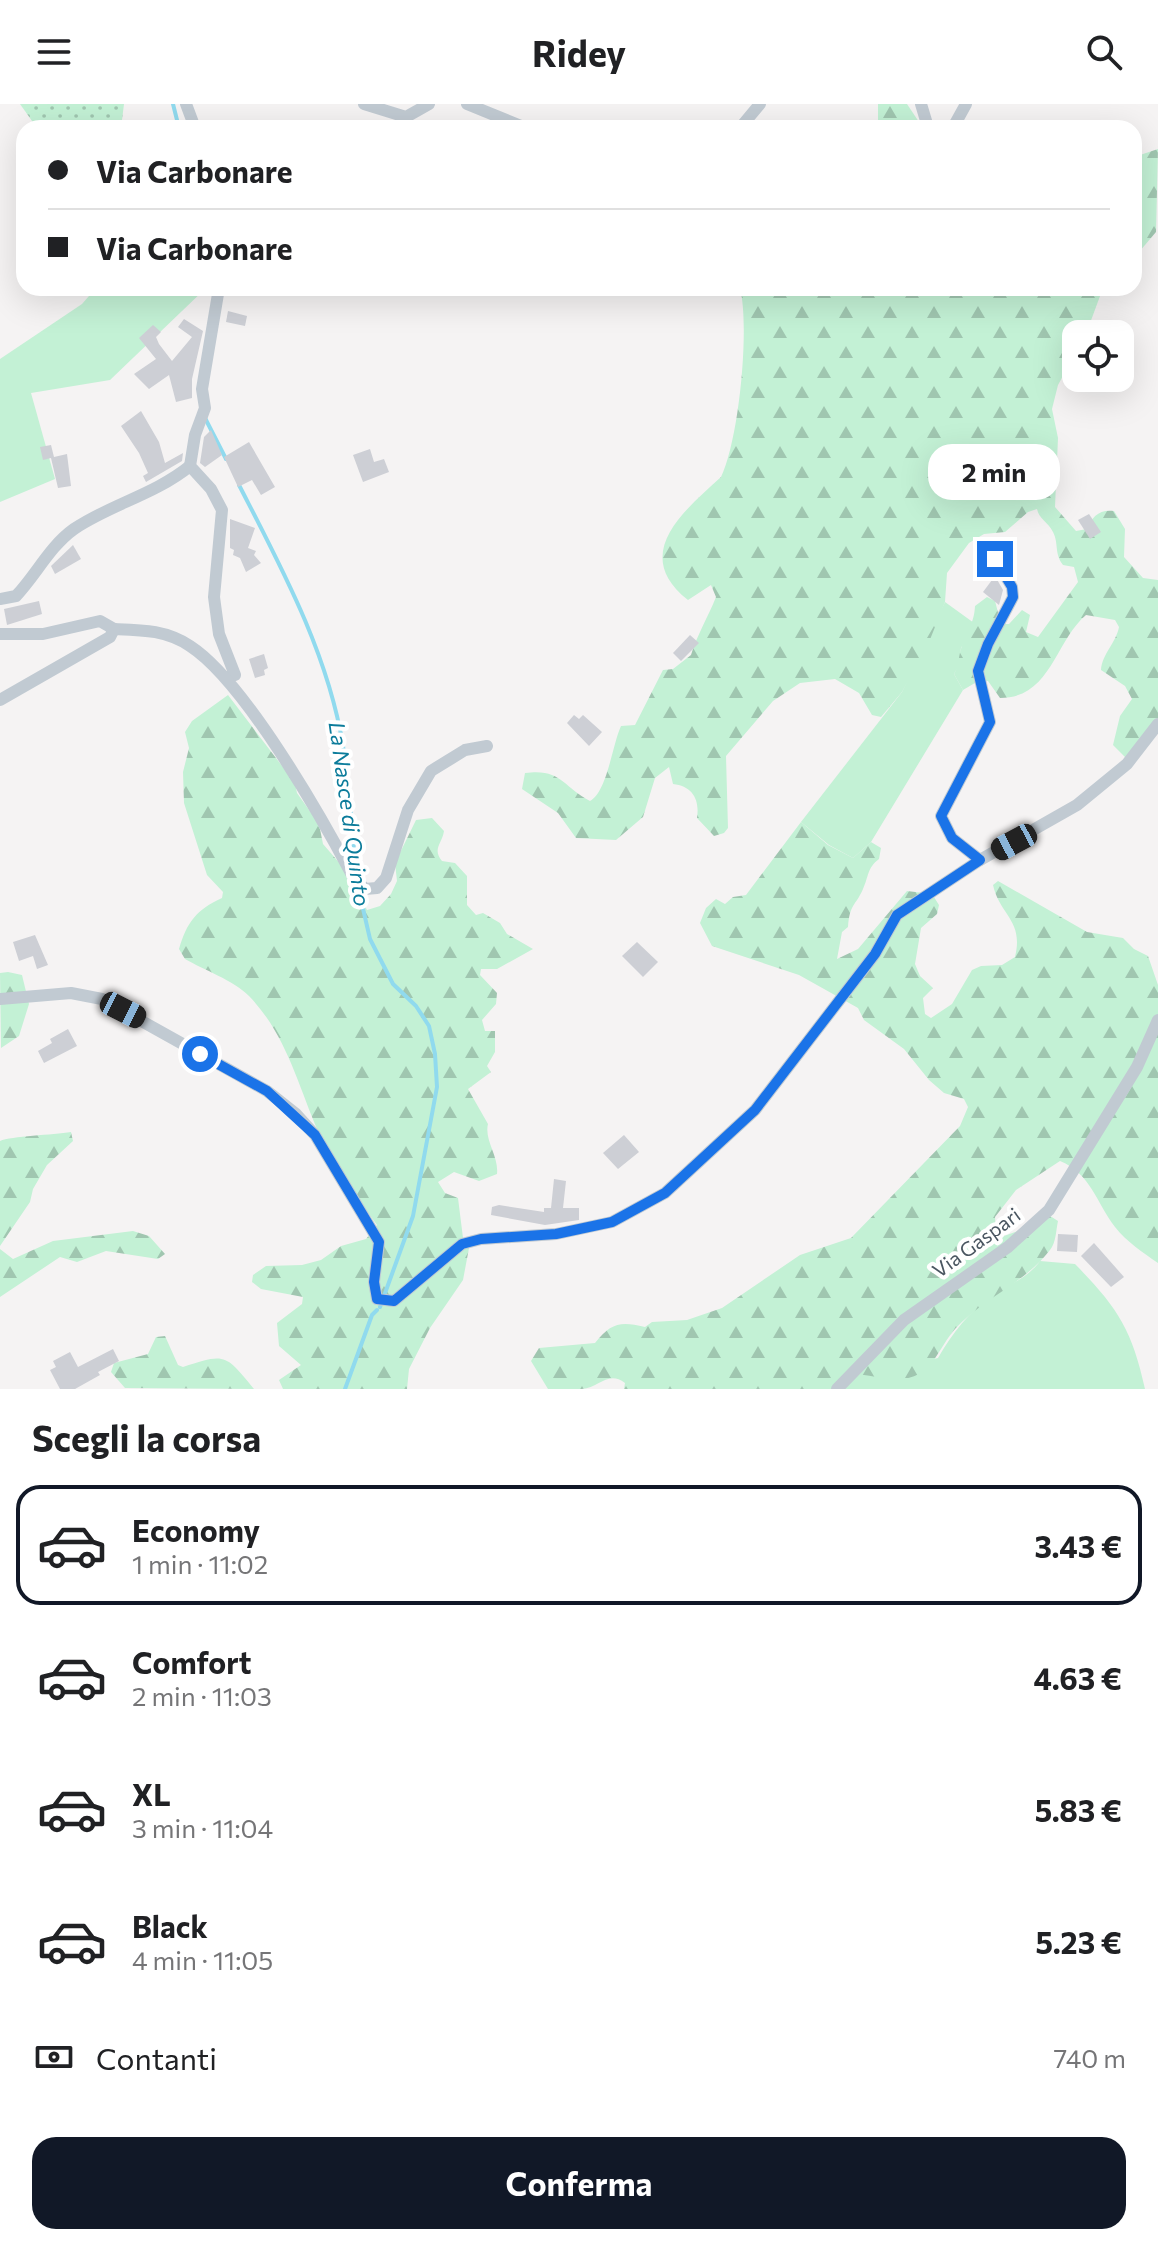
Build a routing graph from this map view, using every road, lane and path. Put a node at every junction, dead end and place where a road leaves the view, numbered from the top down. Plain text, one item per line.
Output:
1 (364, 104) edge
2 (429, 104) edge
3 (467, 104) edge
4 (760, 104) edge
5 (506, 120) edge
6 (747, 120) edge
7 (218, 296) edge
8 (190, 466) junction
9 (995, 559) dead end
10 (0, 599) edge
11 (114, 629) junction
12 (0, 634) edge
13 (227, 677) junction
14 (0, 700) edge
15 (1158, 724) edge
16 (487, 746) dead end
17 (980, 860) junction
18 (0, 999) edge
19 (1158, 1020) edge
20 (837, 1389) edge

1 - 2 street
3 - 5 street
4 - 6 street
7 - 8 street
8 - 10 street
8 - 13 street
9 - 17 street
11 - 12 street
11 - 13 street
11 - 14 street
13 - 16 street
15 - 17 street
17 - 18 street
19 - 20 street, Via Gaspari

